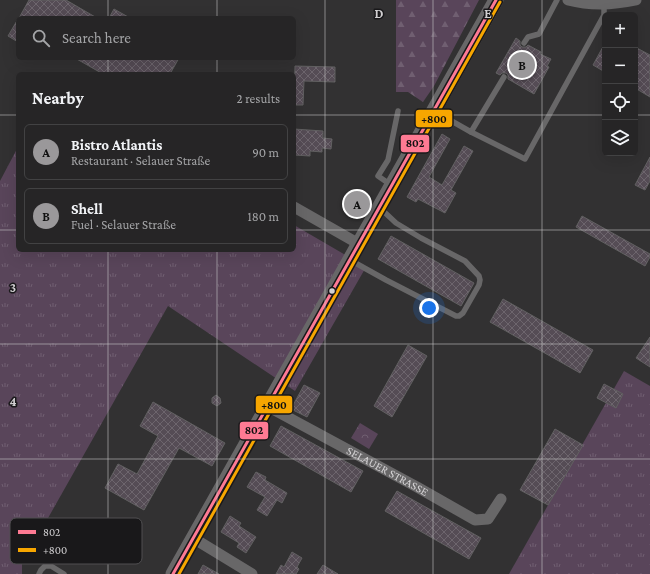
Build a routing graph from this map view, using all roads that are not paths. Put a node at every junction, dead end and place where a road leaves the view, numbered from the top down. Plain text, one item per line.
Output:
1 (496, 0) edge
2 (557, 0) edge
3 (568, 0) edge
4 (636, 0) edge
5 (604, 4) junction
6 (524, 43) dead end
7 (504, 77) dead end
8 (398, 111) dead end
9 (434, 111) junction
10 (471, 132) junction
11 (392, 186) junction
12 (296, 208) edge
13 (380, 208) junction
14 (359, 244) junction
15 (350, 260) junction
16 (268, 406) junction
17 (501, 499) dead end
18 (193, 538) junction
19 (39, 574) edge
20 (64, 574) edge
21 (173, 574) edge
22 (252, 574) edge

1 - 9 main road
2 - 6 lane
3 - 5 street
4 - 5 street
5 - 10 lane
7 - 10 lane
8 - 11 lane
9 - 10 lane
9 - 11 main road
11 - 13 main road
12 - 14 street
13 - 14 main road
13 - 15 lane
14 - 15 main road
15 - 16 main road
16 - 17 street, SELAUER STRASSE
16 - 18 main road
18 - 21 main road
18 - 22 street
19 - 20 lane

